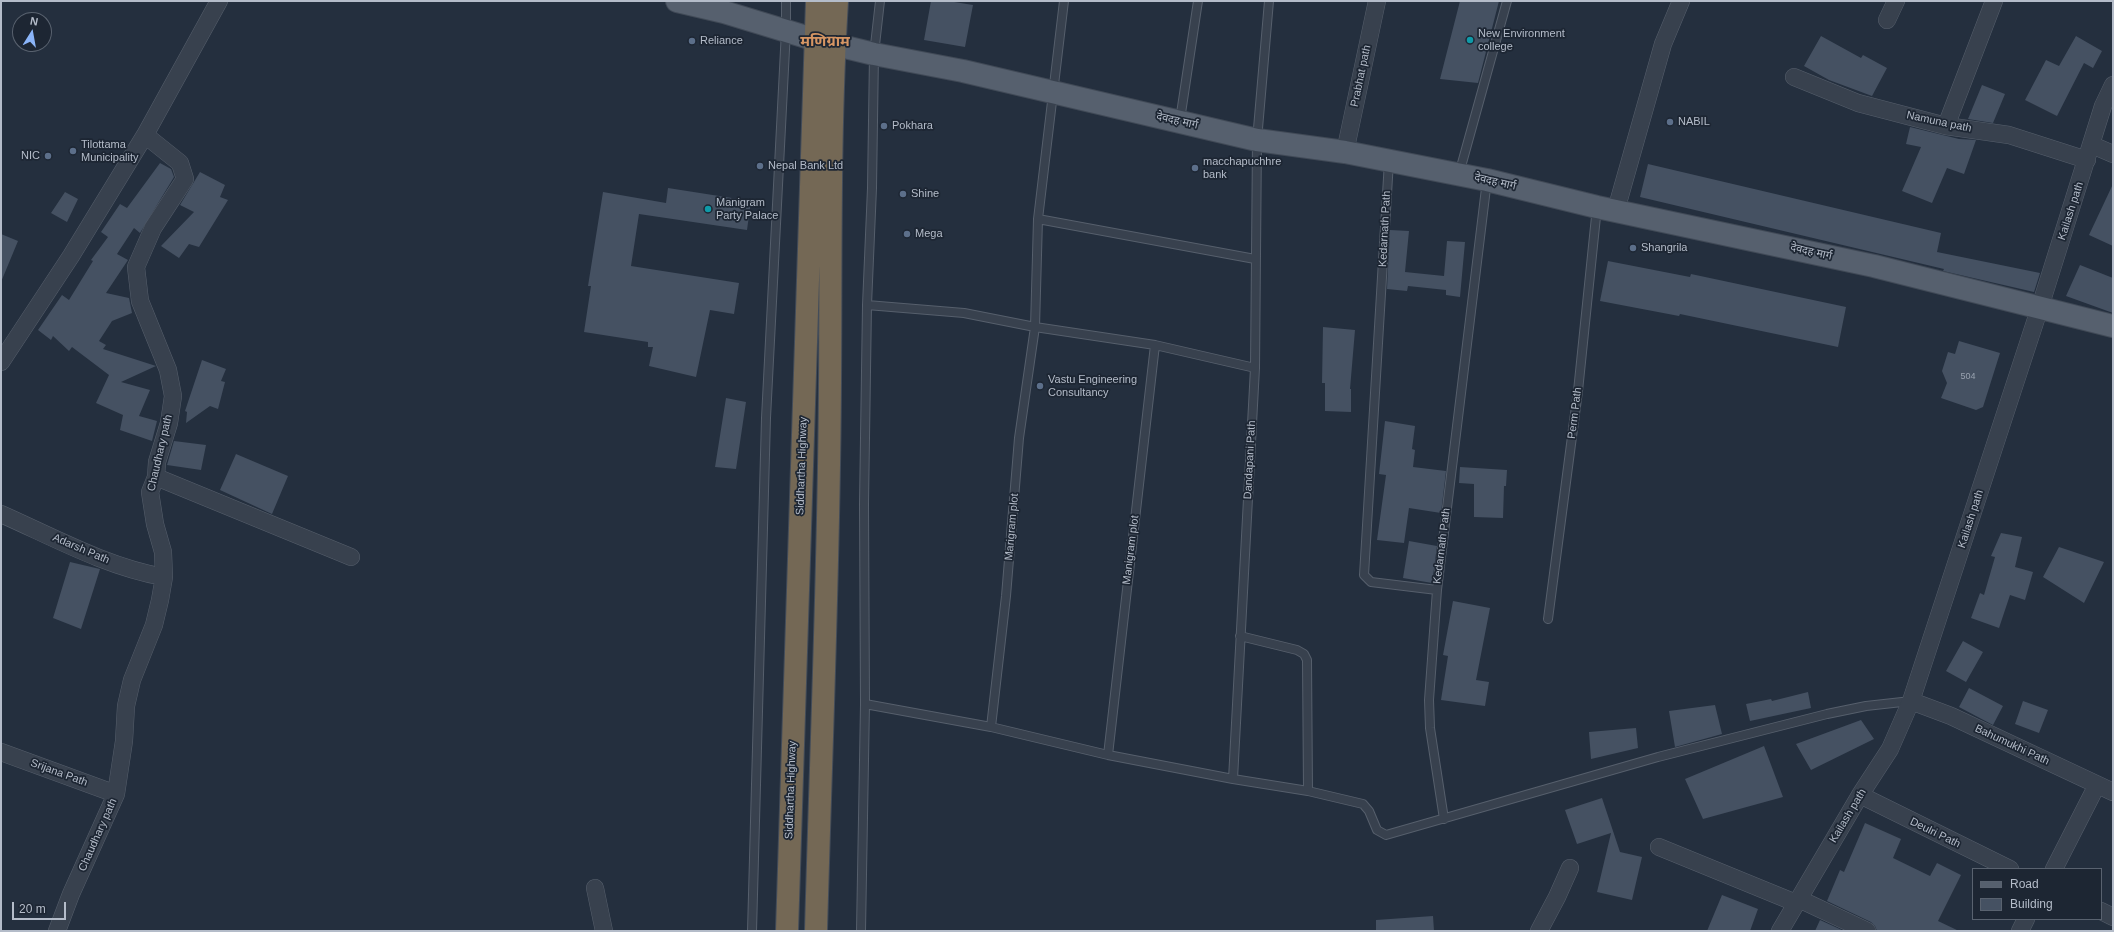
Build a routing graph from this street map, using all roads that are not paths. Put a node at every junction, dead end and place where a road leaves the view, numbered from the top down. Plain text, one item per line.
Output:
1 (219, 1) edge
2 (677, 1) edge
3 (786, 1) edge
4 (818, 1) edge
5 (837, 1) edge
6 (880, 1) edge
7 (1064, 1) edge
8 (1198, 1) edge
9 (1269, 1) edge
10 (1377, 1) edge
11 (1507, 1) edge
12 (1681, 1) edge
13 (1896, 1) edge
14 (1994, 1) edge
15 (1887, 20) dead end
16 (786, 30) junction
17 (825, 43) junction
18 (874, 54) junction
19 (1794, 77) dead end
20 (2113, 85) edge
21 (1054, 93) junction
22 (1180, 121) junction
23 (1946, 126) junction
24 (145, 135) junction
25 (1257, 140) junction
26 (1345, 152) junction
27 (2090, 152) junction
28 (2113, 154) edge
29 (1389, 160) junction
30 (1459, 174) junction
31 (1487, 180) junction
32 (1607, 208) junction
33 (1038, 219) junction
34 (1255, 259) junction
35 (867, 305) junction
36 (2040, 307) junction
37 (2113, 326) edge
38 (1035, 327) junction
39 (1155, 345) junction
40 (1, 362) edge
41 (1254, 368) junction
42 (156, 477) junction
43 (1, 514) edge
44 (351, 557) dead end
45 (164, 577) junction
46 (1437, 590) junction
47 (1548, 619) dead end
48 (1240, 636) junction
49 (1911, 701) junction
50 (866, 704) junction
51 (991, 727) junction
52 (1, 752) edge
53 (1108, 755) junction
54 (1234, 779) junction
55 (2097, 785) junction
56 (1308, 791) junction
57 (2113, 792) edge
58 (116, 794) junction
59 (1860, 795) junction
60 (1444, 819) junction
61 (1659, 848) dead end
62 (1570, 868) dead end
63 (2008, 868) edge
64 (2055, 868) edge
65 (595, 888) dead end
66 (1797, 901) junction
67 (2102, 912) edge
68 (2113, 917) edge
69 (2026, 920) edge
70 (57, 931) edge
71 (604, 931) edge
72 (752, 931) edge
73 (787, 931) edge
74 (816, 931) edge
75 (861, 931) edge
76 (1539, 931) edge
77 (1780, 931) edge
78 (1867, 931) edge
79 (2020, 931) edge

1 - 24 street
2 - 16 main road, देवदह मार्ग
3 - 16 lane
4 - 17 highway, Siddhartha Highway
5 - 17 highway, Siddhartha Highway
6 - 18 lane
7 - 21 lane, Marigram plot
8 - 22 lane
9 - 25 lane, Dandapani Path
10 - 26 street, Prabhat path
11 - 30 lane
12 - 32 street
13 - 15 street
14 - 23 street
16 - 17 main road, देवदह मार्ग
16 - 72 lane
17 - 18 main road, देवदह मार्ग
17 - 73 highway, Siddhartha Highway
17 - 74 highway, Siddhartha Highway
18 - 21 main road, देवदह मार्ग
18 - 35 lane
19 - 23 street, Namuna path
20 - 27 street, Kailash path
21 - 22 main road, देवदह मार्ग
21 - 33 lane, Marigram plot
22 - 25 main road, देवदह मार्ग
23 - 27 street, Namuna path
24 - 40 street
24 - 42 street, Chaudhary path
25 - 26 main road, देवदह मार्ग
25 - 34 lane, Dandapani Path
26 - 29 main road, देवदह मार्ग
27 - 28 street, Namuna path
27 - 36 street, Kailash path
29 - 30 main road, देवदह मार्ग
29 - 46 lane, Kedarnath Path
30 - 31 main road, देवदह मार्ग
31 - 32 main road, देवदह मार्ग
31 - 46 lane, Kedarnath Path
32 - 36 main road, देवदह मार्ग
32 - 47 lane, Perm Path
33 - 34 lane
33 - 38 lane, Marigram plot
34 - 41 lane, Dandapani Path
35 - 38 lane
35 - 50 lane
36 - 37 main road, देवदह मार्ग
36 - 49 street, Kailash path
38 - 39 lane
38 - 51 lane, Marigram plot
39 - 41 lane
39 - 53 lane, Manigram plot
41 - 48 lane, Dandapani Path
42 - 44 street
42 - 45 street, Chaudhary path
43 - 45 street, Adarsh Path
45 - 58 street, Chaudhary path
46 - 60 lane
48 - 54 lane, Dandapani Path
48 - 56 lane
49 - 55 street, Bahumukhi Path
49 - 59 street, Kailash path
49 - 60 lane
50 - 51 lane
50 - 75 lane
51 - 53 lane
52 - 58 street, Srijana Path
53 - 54 lane
54 - 56 lane
55 - 57 street, Bahumukhi Path
55 - 64 street
56 - 60 lane
58 - 70 street, Chaudhary path
59 - 63 street, Deulri Path
59 - 66 street, Kailash path
61 - 66 street
62 - 76 street
65 - 71 street
66 - 77 street, Kailash path
66 - 78 street
67 - 68 street
69 - 79 street

